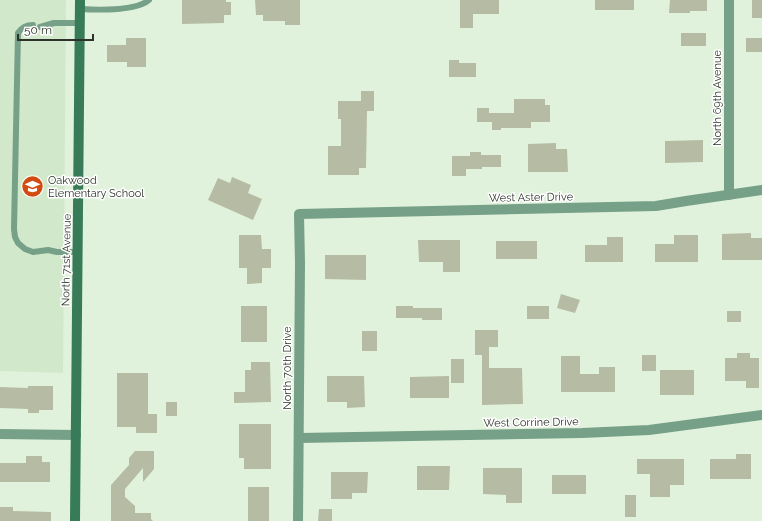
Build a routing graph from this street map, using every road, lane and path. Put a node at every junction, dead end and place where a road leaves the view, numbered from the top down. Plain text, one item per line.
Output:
1 (149, 0) edge
2 (729, 0) edge
3 (80, 5) edge
4 (80, 23) junction
5 (762, 190) edge
6 (729, 195) junction
7 (299, 214) joint
8 (78, 252) junction
9 (762, 415) edge
10 (0, 434) edge
11 (76, 435) junction
12 (299, 438) junction
13 (75, 521) edge
14 (298, 521) edge

1 - 3 lane
2 - 6 street, North 69th Avenue
3 - 4 street, North 71st Avenue
4 - 8 street, North 71st Avenue
4 - 8 lane
5 - 6 street, West Aster Drive
6 - 7 street, West Aster Drive
7 - 12 street, North 70th Drive
8 - 11 street, North 71st Avenue
9 - 12 street, West Corrine Drive
10 - 11 street
11 - 13 street, North 71st Avenue
12 - 14 street, North 70th Drive

